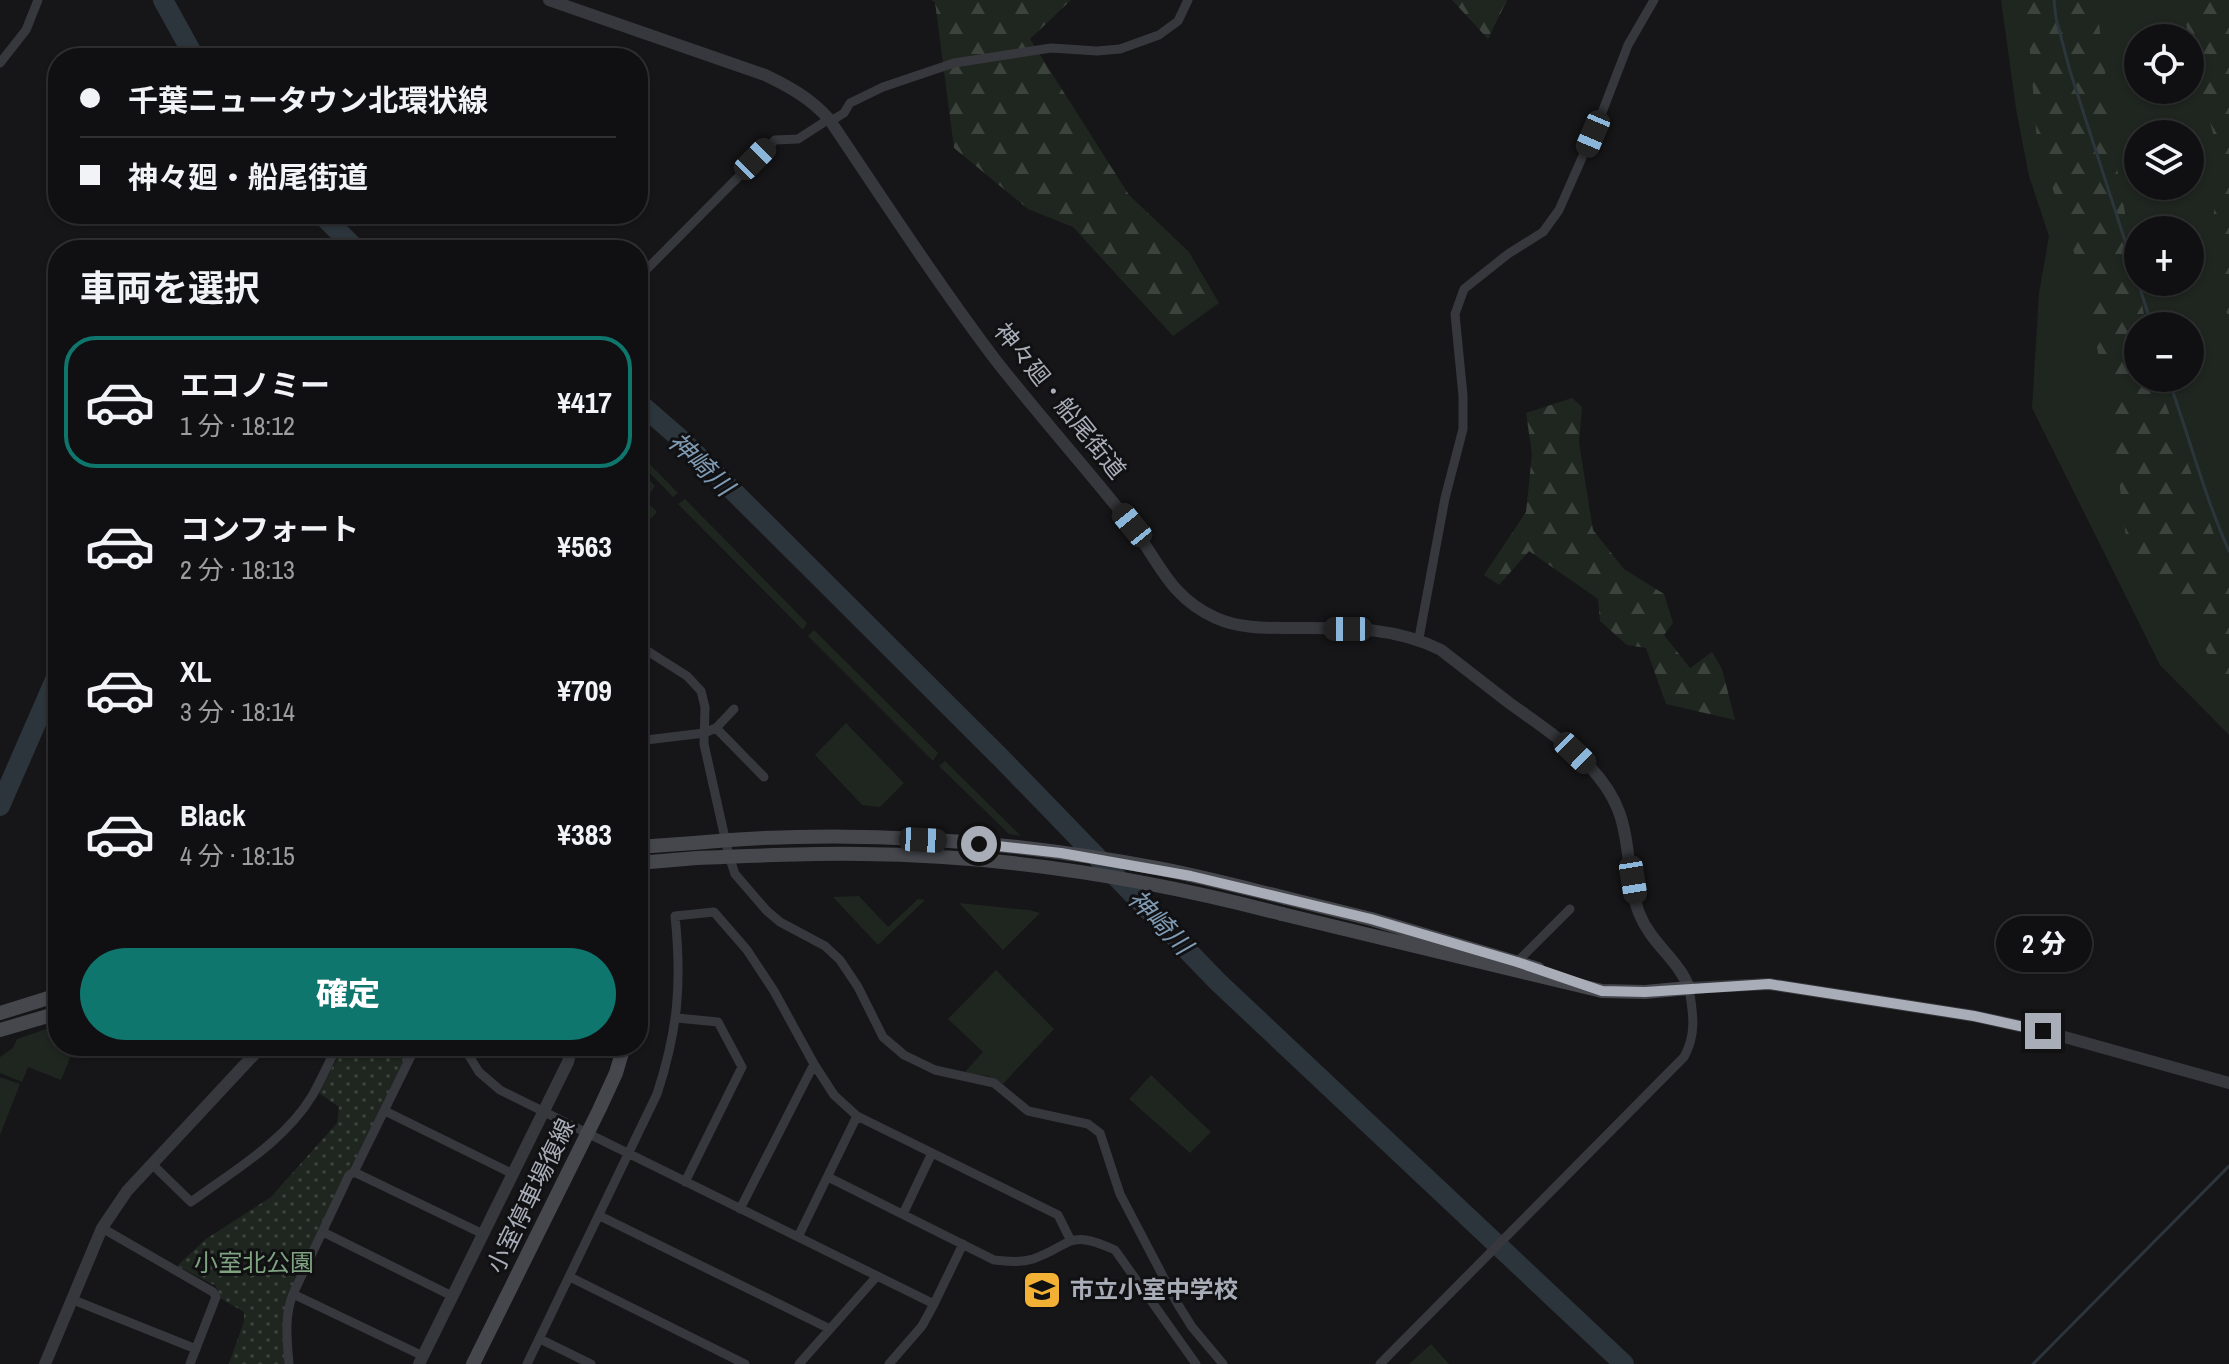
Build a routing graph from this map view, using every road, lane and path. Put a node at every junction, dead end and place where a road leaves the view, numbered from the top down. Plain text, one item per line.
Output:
1 (38, 0) edge
2 (549, 0) edge
3 (1188, 0) edge
4 (1654, 0) edge
5 (0, 63) edge
6 (830, 120) junction
7 (648, 268) edge
8 (1419, 638) junction
9 (648, 651) edge
10 (734, 709) dead end
11 (716, 728) junction
12 (704, 733) junction
13 (648, 740) edge
14 (764, 777) dead end
15 (648, 848) edge
16 (696, 850) junction
17 (648, 861) edge
18 (1570, 909) dead end
19 (1517, 962) junction
20 (1689, 988) junction
21 (1602, 991) junction
22 (48, 998) edge
23 (0, 1013) edge
24 (48, 1016) edge
25 (677, 1018) junction
26 (0, 1030) edge
27 (253, 1056) edge
28 (332, 1056) edge
29 (411, 1056) edge
30 (469, 1056) edge
31 (570, 1056) edge
32 (621, 1056) edge
33 (814, 1064) junction
34 (2229, 1083) edge
35 (385, 1111) junction
36 (543, 1112) junction
37 (857, 1116) junction
38 (587, 1134) junction
39 (932, 1153) junction
40 (628, 1154) junction
41 (152, 1164) junction
42 (354, 1172) junction
43 (513, 1174) junction
44 (828, 1177) junction
45 (685, 1182) junction
46 (740, 1209) junction
47 (903, 1214) junction
48 (600, 1216) junction
49 (102, 1228) junction
50 (323, 1232) junction
51 (483, 1234) junction
52 (798, 1237) junction
53 (1070, 1239) junction
54 (963, 1244) junction
55 (877, 1276) junction
56 (570, 1277) junction
57 (293, 1294) junction
58 (452, 1296) junction
59 (71, 1299) junction
60 (934, 1304) junction
61 (830, 1329) junction
62 (540, 1339) junction
63 (196, 1349) junction
64 (421, 1360) edge
65 (48, 1363) edge
66 (190, 1364) edge
67 (289, 1364) edge
68 (473, 1364) edge
69 (527, 1364) edge
70 (591, 1364) edge
71 (745, 1364) edge
72 (799, 1364) edge
73 (889, 1364) edge
74 (1196, 1364) edge
75 (1223, 1364) edge
76 (1380, 1364) edge

1 - 5 street
2 - 6 street, 神々廻・船尾街道
3 - 6 street
4 - 8 street
6 - 7 street
6 - 8 street, 神々廻・船尾街道
8 - 20 street, 神々廻・船尾街道
9 - 12 street
10 - 11 street
11 - 12 street
11 - 14 street
12 - 13 street
12 - 75 street
15 - 16 main road
16 - 17 main road
16 - 19 main road, bridge
16 - 21 main road, bridge
18 - 19 street
19 - 21 main road
20 - 21 main road
20 - 34 street
20 - 76 street
22 - 23 main road
24 - 26 main road
25 - 33 street
25 - 40 street
25 - 45 street
27 - 41 street
28 - 41 street
29 - 35 street
30 - 36 street
31 - 36 street
32 - 38 main road, 小室停車場復線
33 - 37 street
33 - 46 street
35 - 42 street
35 - 43 street
36 - 38 street
36 - 43 street
37 - 39 street
37 - 44 street
38 - 40 street
38 - 68 main road, 小室停車場復線
39 - 47 street
39 - 53 street
40 - 45 street
40 - 48 street
41 - 49 street
42 - 50 street
42 - 51 street
43 - 51 street
44 - 47 street
44 - 52 street
45 - 46 street
46 - 52 street
47 - 54 street
48 - 56 street
48 - 61 street
49 - 59 street
49 - 63 street
50 - 57 street
50 - 58 street
51 - 58 street
52 - 55 street
53 - 54 street
53 - 74 street
54 - 60 street
55 - 60 street
55 - 61 street
56 - 62 street
56 - 71 street
57 - 64 street
57 - 67 street
58 - 64 street
59 - 63 street
59 - 65 street
60 - 73 street
61 - 72 street
62 - 69 street
62 - 70 street
63 - 66 street

